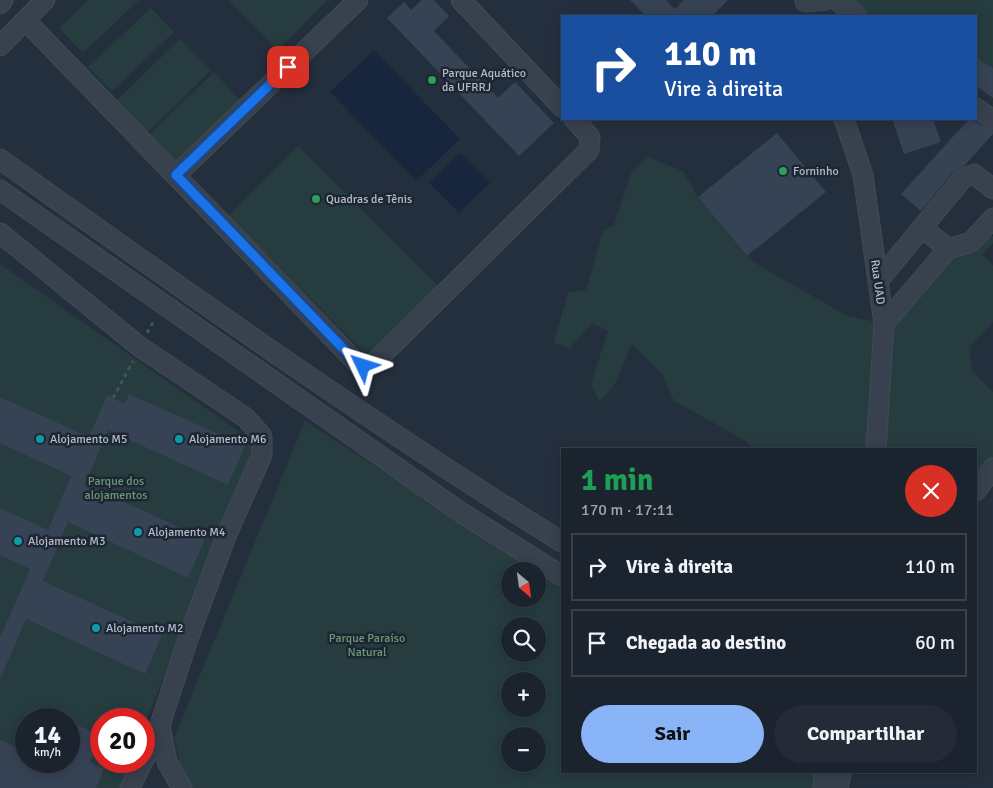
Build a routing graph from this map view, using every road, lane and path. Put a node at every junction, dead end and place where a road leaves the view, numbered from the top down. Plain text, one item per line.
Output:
1 (3, 0) edge
2 (45, 0) edge
3 (358, 0) edge
4 (461, 0) edge
5 (826, 0) edge
6 (837, 0) edge
7 (0, 4) edge
8 (806, 5) edge
9 (856, 15) edge
10 (25, 20) junction
11 (0, 46) edge
12 (561, 106) edge
13 (977, 109) edge
14 (575, 120) edge
15 (844, 120) edge
16 (993, 120) edge
17 (0, 160) edge
18 (176, 175) junction
19 (993, 189) edge
20 (0, 190) edge
21 (993, 218) edge
22 (922, 227) junction
23 (0, 233) edge
24 (948, 249) junction
25 (878, 281) junction
26 (157, 315) dead end
27 (884, 324) junction
28 (140, 348) junction
29 (113, 398) dead end
30 (876, 448) edge
31 (993, 468) edge
32 (977, 490) edge
33 (561, 541) edge
34 (561, 575) edge
35 (160, 725) junction
36 (155, 736) edge
37 (137, 773) edge
38 (824, 773) edge
39 (842, 773) edge
40 (130, 788) edge
41 (182, 788) edge
42 (823, 788) edge
43 (838, 788) edge

1 - 7 lane
2 - 10 lane
3 - 18 lane
4 - 12 lane
5 - 8 lane
6 - 9 lane
10 - 11 lane
10 - 18 lane
13 - 16 lane
14 - 18 lane
15 - 25 lane, Rua UAD
17 - 33 lane
19 - 22 lane
20 - 34 lane
21 - 24 lane
22 - 24 lane
22 - 25 lane
23 - 28 lane
24 - 27 lane
25 - 27 lane, Rua UAD
26 - 28 path
27 - 30 lane, Rua UAD
28 - 29 path
28 - 35 lane
31 - 32 lane
35 - 36 lane
35 - 41 lane
37 - 40 lane
38 - 42 lane
39 - 43 lane

